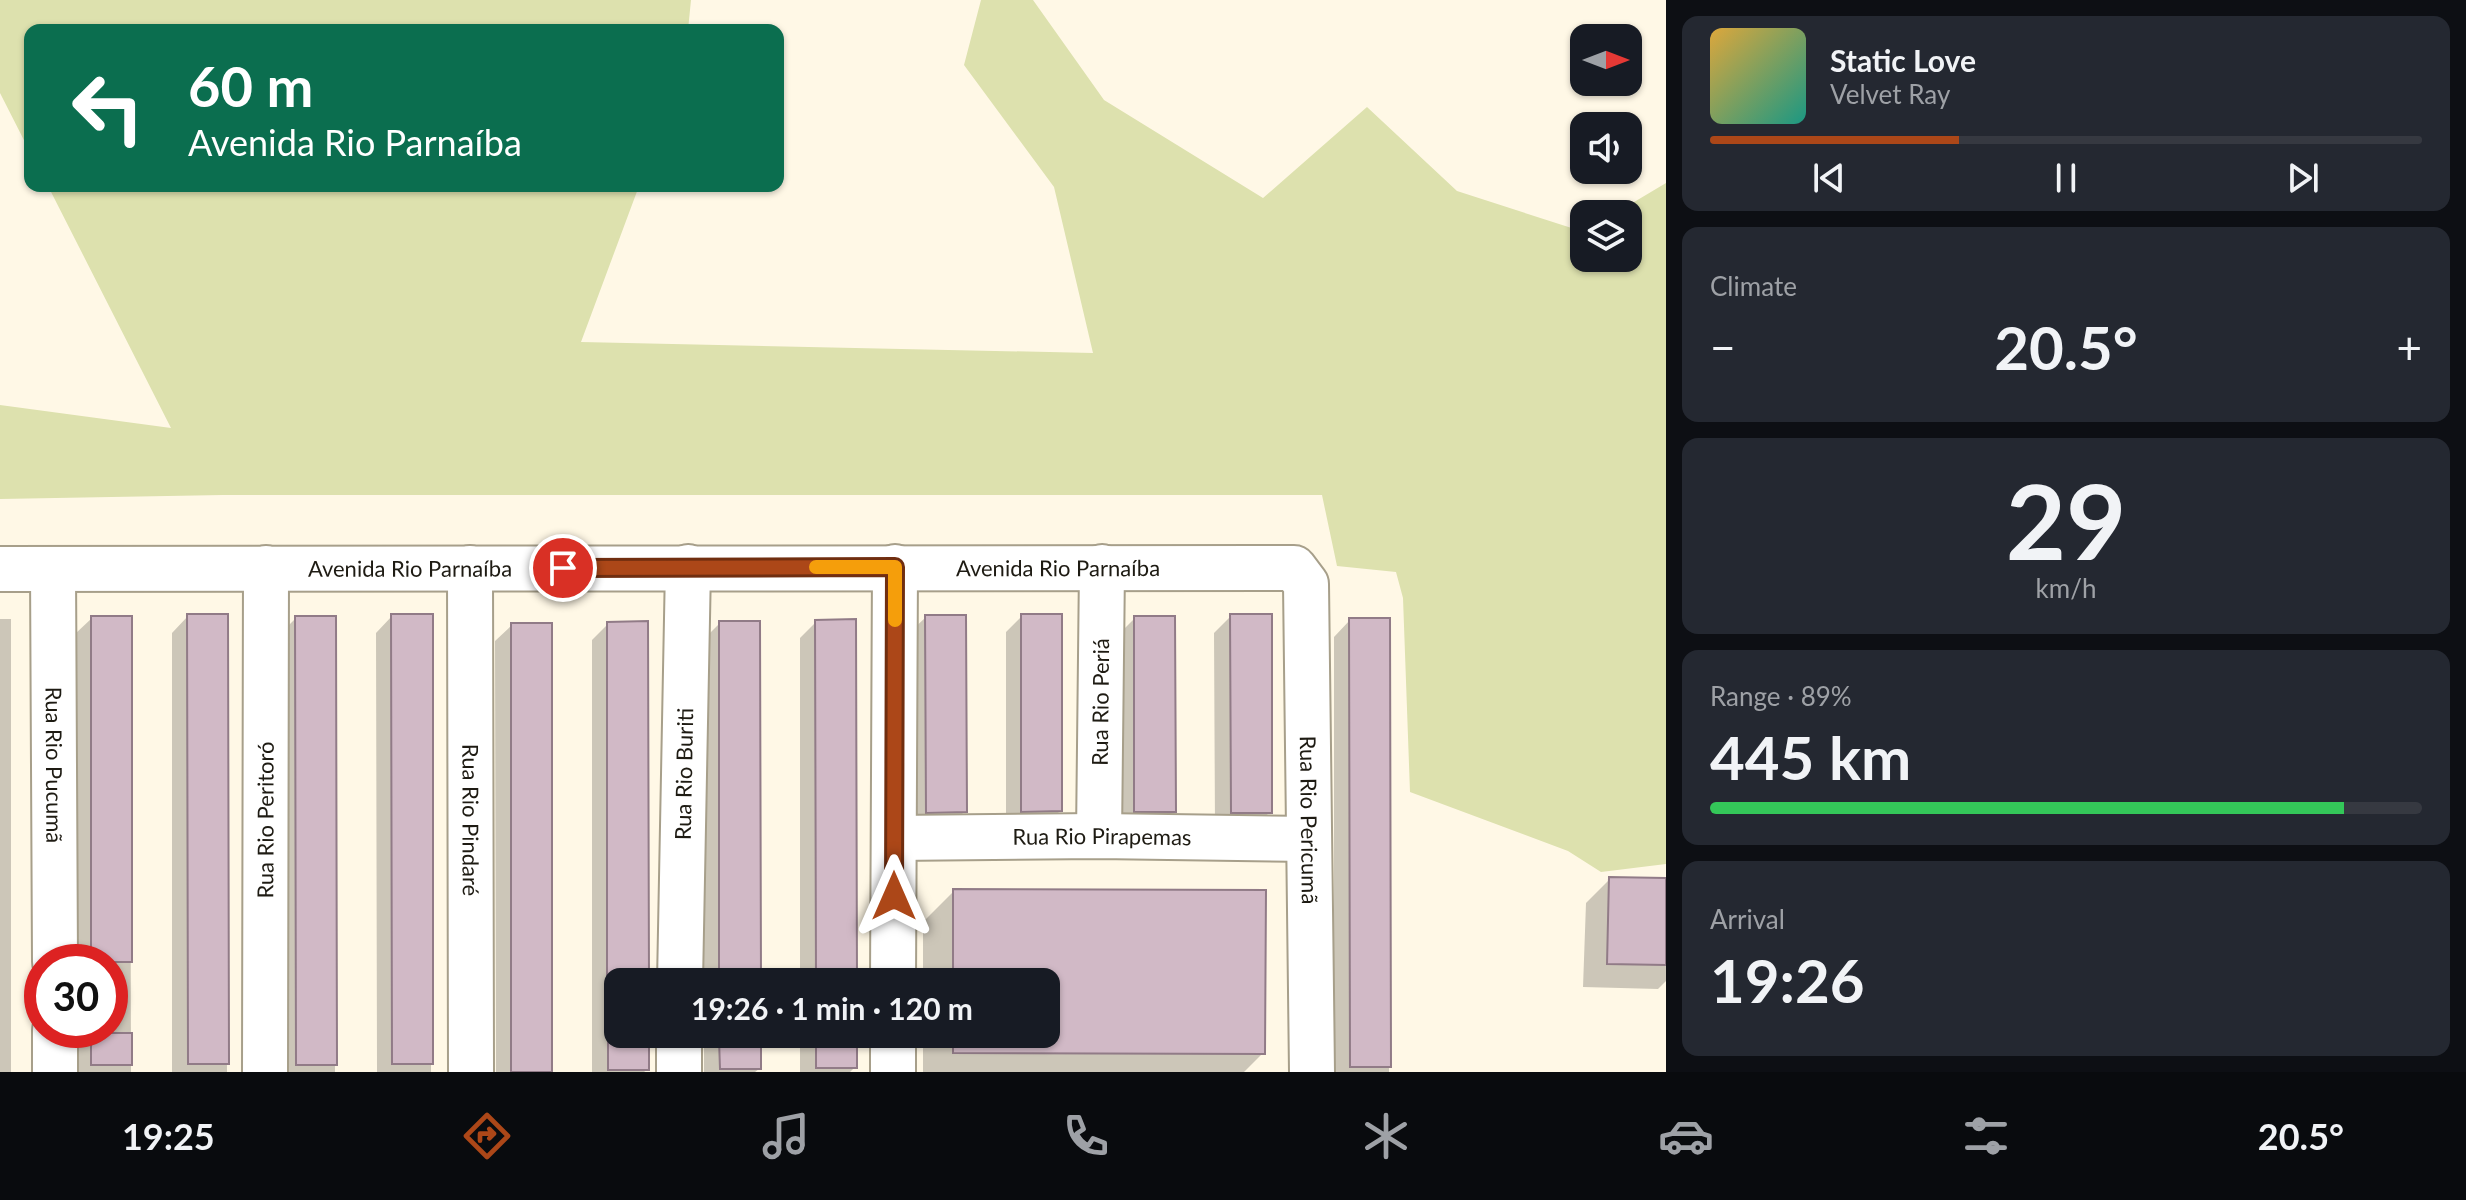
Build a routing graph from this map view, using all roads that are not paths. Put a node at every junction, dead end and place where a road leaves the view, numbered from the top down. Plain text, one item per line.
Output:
1 (688, 567) junction
2 (895, 567) junction
3 (1102, 567) junction
4 (266, 568) junction
5 (470, 568) junction
6 (0, 569) edge
7 (53, 569) junction
8 (1299, 571) joint
9 (1099, 836) junction
10 (894, 838) junction
11 (1309, 839) junction
12 (55, 944) edge
13 (680, 968) edge
14 (893, 968) edge
15 (55, 1048) edge
16 (679, 1048) edge
17 (893, 1048) edge
18 (55, 1072) edge
19 (265, 1072) edge
20 (471, 1072) edge
21 (679, 1072) edge
22 (893, 1072) edge
23 (1312, 1072) edge

1 - 2 street, Avenida Rio Parnaíba
1 - 5 street, Avenida Rio Parnaíba
1 - 13 street, Rua Rio Buriti
2 - 3 street, Avenida Rio Parnaíba
2 - 10 street
3 - 8 street, Avenida Rio Parnaíba
3 - 9 street, Rua Rio Periá
4 - 5 street, Avenida Rio Parnaíba
4 - 7 street, Avenida Rio Parnaíba
4 - 19 street, Rua Rio Peritoró
5 - 20 street, Rua Rio Pindaré
6 - 7 street, Avenida Rio Parnaíba
7 - 12 street, Rua Rio Pucumã
8 - 11 street, Rua Rio Pericumã
9 - 10 street, Rua Rio Pirapemas
9 - 11 street, Rua Rio Pirapemas
10 - 14 street
11 - 23 street, Rua Rio Pericumã
15 - 18 street
16 - 21 street
17 - 22 street

